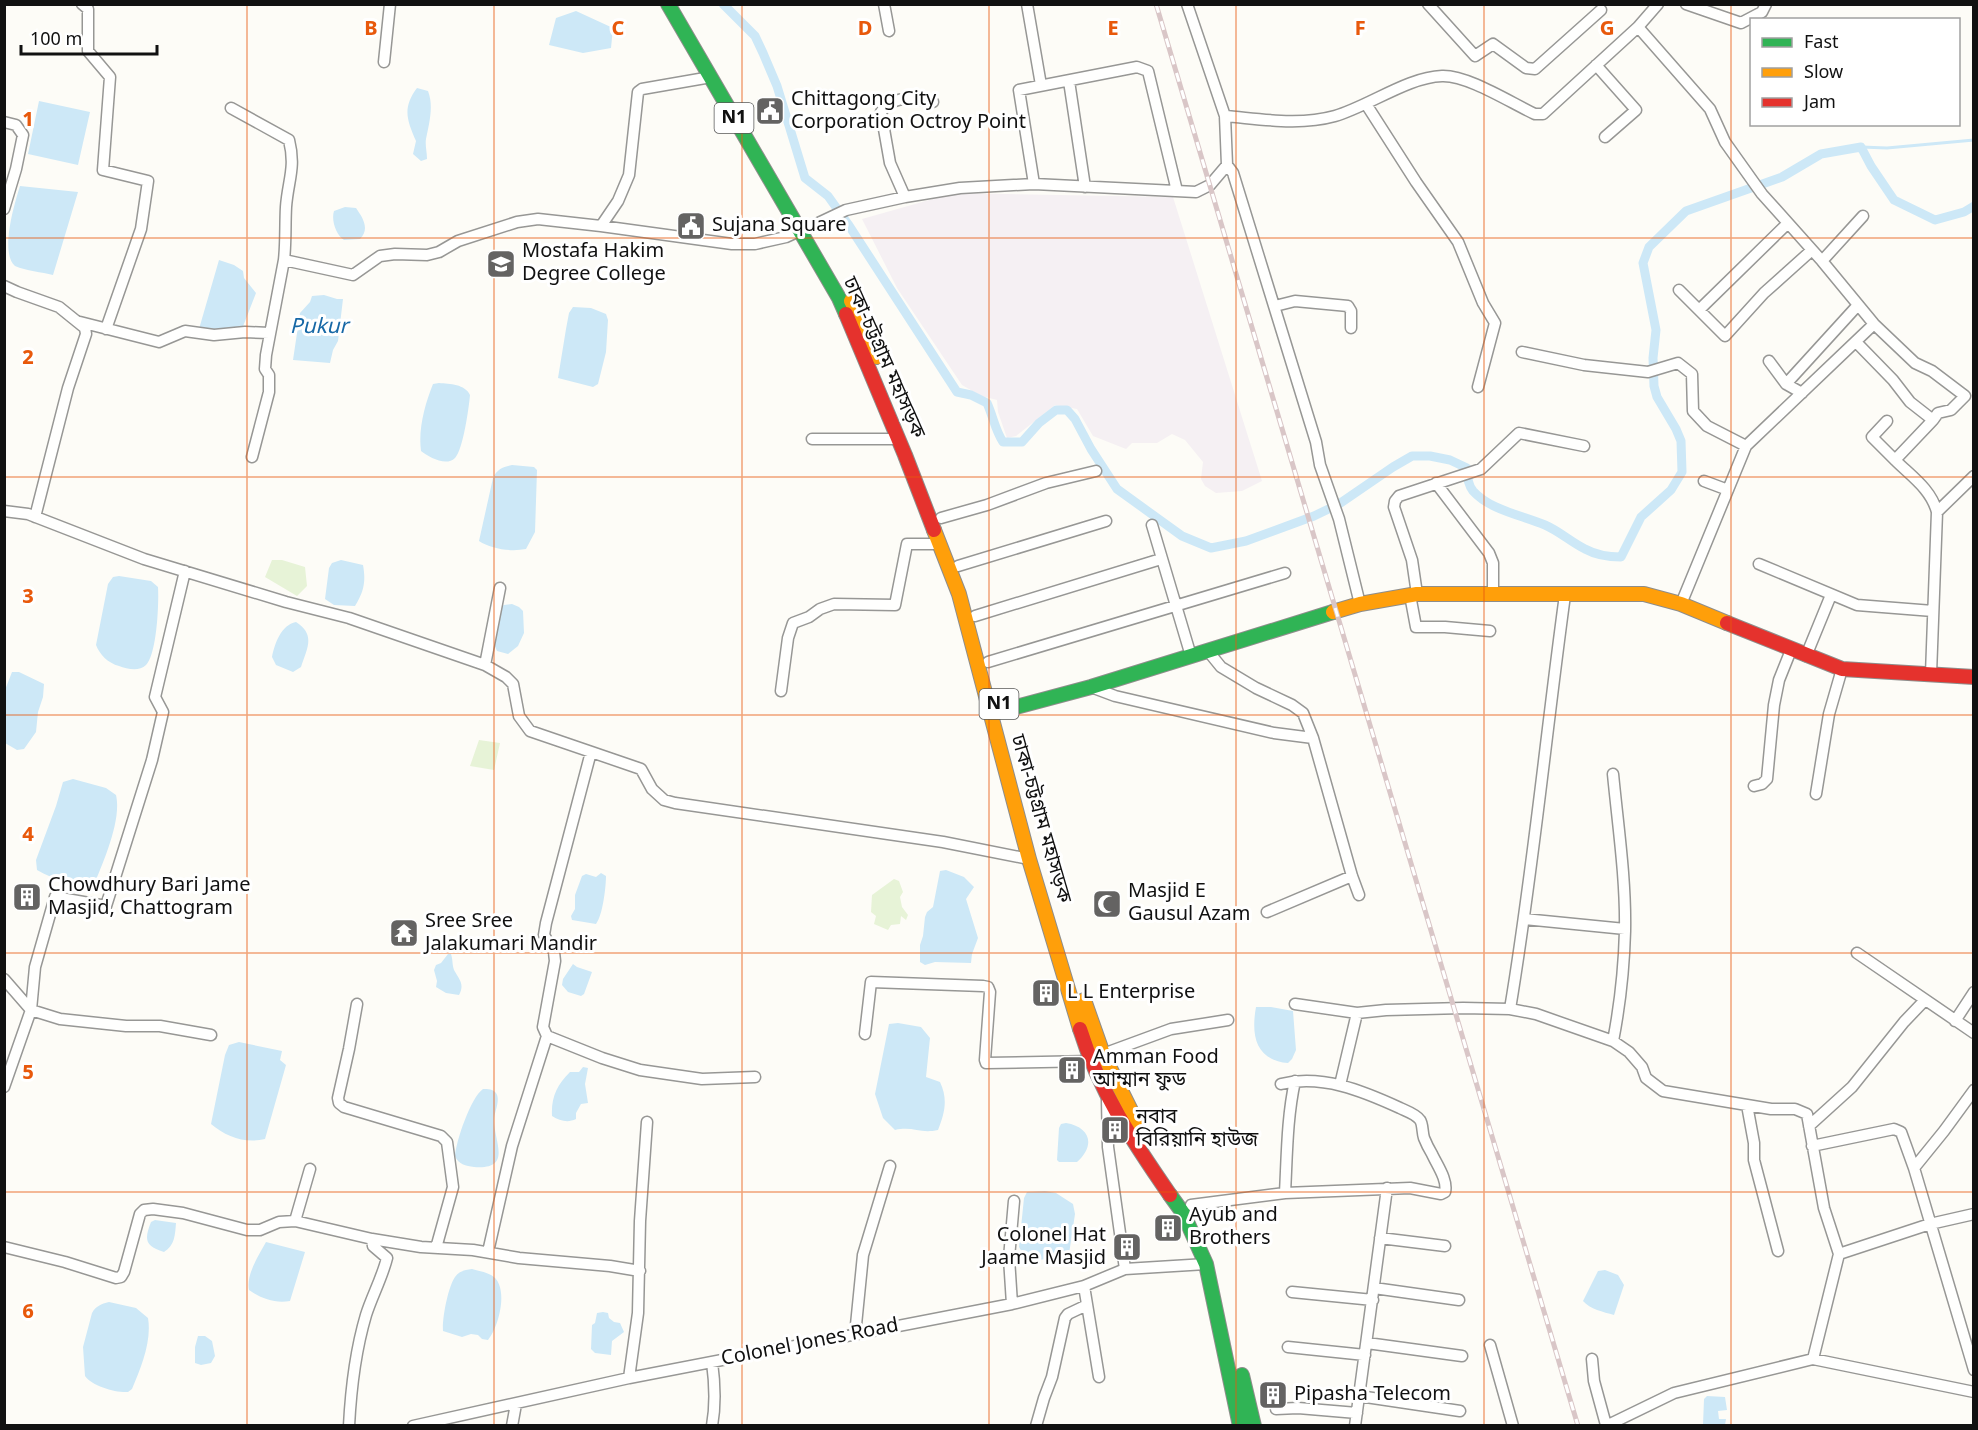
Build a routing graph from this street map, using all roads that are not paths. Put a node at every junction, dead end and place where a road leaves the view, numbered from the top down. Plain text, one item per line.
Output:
1 (82, 4) edge
2 (390, 4) edge
3 (668, 4) edge
4 (683, 4) edge
5 (884, 4) edge
6 (1027, 4) edge
7 (1187, 4) edge
8 (1428, 4) edge
9 (1658, 4) edge
10 (1686, 4) edge
11 (1766, 4) edge
12 (1601, 10) dead end
13 (1750, 18) edge
14 (1751, 18) edge
15 (1638, 27) junction
16 (889, 31) dead end
17 (384, 62) dead end
18 (1596, 64) junction
19 (711, 77) junction
20 (1069, 81) junction
21 (1041, 85) junction
22 (933, 102) dead end
23 (1366, 104) junction
24 (231, 108) dead end
25 (1225, 116) junction
26 (4, 122) edge
27 (1605, 137) dead end
28 (1227, 165) junction
29 (1034, 184) junction
30 (1085, 187) junction
31 (1177, 191) junction
32 (906, 197) junction
33 (4, 208) edge
34 (1863, 216) dead end
35 (1788, 223) junction
36 (601, 226) junction
37 (805, 229) junction
38 (1812, 250) junction
39 (284, 260) junction
40 (1822, 261) junction
41 (4, 286) edge
42 (1679, 290) dead end
43 (1858, 305) junction
44 (1275, 306) junction
45 (1699, 310) junction
46 (79, 322) junction
47 (1874, 324) junction
48 (1351, 328) dead end
49 (106, 329) junction
50 (269, 333) junction
51 (1856, 342) junction
52 (1522, 352) dead end
53 (1769, 361) dead end
54 (1786, 384) junction
55 (1478, 387) dead end
56 (1802, 393) junction
57 (1969, 399) edge
58 (1933, 420) junction
59 (1887, 421) dead end
60 (898, 429) junction
61 (812, 439) dead end
62 (1584, 446) dead end
63 (1746, 446) junction
64 (252, 457) dead end
65 (1894, 460) junction
66 (1096, 471) dead end
67 (1974, 476) edge
68 (1704, 481) dead end
69 (1436, 483) junction
70 (1728, 490) junction
71 (4, 510) edge
72 (1937, 512) junction
73 (34, 517) junction
74 (941, 518) junction
75 (1106, 521) dead end
76 (1152, 525) dead end
77 (940, 544) junction
78 (1161, 559) junction
79 (1759, 564) dead end
80 (958, 566) junction
81 (185, 571) junction
82 (1285, 573) dead end
83 (500, 588) dead end
84 (1493, 594) junction
85 (1413, 595) junction
86 (1565, 595) junction
87 (1831, 595) junction
88 (1681, 603) junction
89 (1360, 604) junction
90 (1175, 606) junction
91 (1933, 610) junction
92 (975, 616) junction
93 (1490, 631) dead end
94 (1791, 650) junction
95 (1208, 651) junction
96 (1191, 656) junction
97 (1806, 656) junction
98 (988, 662) junction
99 (485, 665) junction
100 (1842, 669) junction
101 (1931, 674) junction
102 (1974, 677) edge
103 (1091, 687) junction
104 (781, 691) dead end
105 (1001, 711) junction
106 (1313, 738) junction
107 (591, 752) junction
108 (1613, 774) dead end
109 (1754, 786) dead end
110 (1816, 794) dead end
111 (1029, 859) junction
112 (1352, 876) junction
113 (1359, 895) dead end
114 (1267, 912) dead end
115 (1524, 919) junction
116 (1625, 929) junction
117 (1857, 953) dead end
118 (4, 979) edge
119 (1974, 992) edge
120 (1925, 1000) junction
121 (357, 1004) dead end
122 (1294, 1004) dead end
123 (31, 1010) junction
124 (1510, 1010) junction
125 (1357, 1013) junction
126 (1228, 1020) dead end
127 (1955, 1021) junction
128 (865, 1034) dead end
129 (1974, 1034) edge
130 (211, 1035) dead end
131 (547, 1036) junction
132 (1613, 1041) junction
133 (1098, 1057) junction
134 (755, 1077) dead end
135 (1296, 1081) junction
136 (1281, 1084) dead end
137 (1340, 1085) junction
138 (4, 1087) edge
139 (1974, 1090) edge
140 (1107, 1097) junction
141 (1747, 1105) junction
142 (647, 1122) dead end
143 (1809, 1126) junction
144 (1812, 1146) junction
145 (890, 1166) dead end
146 (1914, 1168) junction
147 (310, 1169) dead end
148 (1387, 1188) junction
149 (1285, 1192) junction
150 (1014, 1201) dead end
151 (1191, 1205) junction
152 (1974, 1214) edge
153 (295, 1221) junction
154 (1930, 1224) junction
155 (1380, 1238) junction
156 (372, 1239) junction
157 (1444, 1246) dead end
158 (4, 1247) edge
159 (436, 1248) junction
160 (1778, 1251) dead end
161 (488, 1252) junction
162 (1839, 1254) junction
163 (1206, 1264) junction
164 (1125, 1269) junction
165 (640, 1271) junction
166 (1084, 1286) junction
167 (1374, 1288) junction
168 (1292, 1292) dead end
169 (1373, 1300) junction
170 (1460, 1300) dead end
171 (1012, 1304) junction
172 (1087, 1305) junction
173 (855, 1335) junction
174 (1367, 1343) junction
175 (1490, 1345) dead end
176 (1288, 1347) dead end
177 (1365, 1355) junction
178 (1462, 1356) dead end
179 (1592, 1359) dead end
180 (1813, 1359) junction
181 (712, 1362) junction
182 (1974, 1370) edge
183 (1099, 1377) dead end
184 (629, 1378) junction
185 (1974, 1392) edge
186 (1359, 1396) junction
187 (516, 1404) junction
188 (1276, 1409) dead end
189 (1460, 1411) dead end
190 (1357, 1413) junction
191 (349, 1425) edge
192 (413, 1425) edge
193 (512, 1425) edge
194 (712, 1425) edge
195 (1036, 1425) edge
196 (1240, 1425) edge
197 (1254, 1425) edge
198 (1355, 1425) edge
199 (1513, 1425) edge
200 (1606, 1425) edge

1 - 49 street
2 - 17 street
3 - 19 main road, ঢাকা-চট্টগ্রাম মহাসড়ক / N1
4 - 37 main road, ঢাকা-চট্টগ্রাম মহাসড়ক / N1
5 - 16 street
6 - 21 street
7 - 25 street
8 - 12 street
9 - 15 street
10 - 13 street
11 - 14 street
15 - 18 street
15 - 35 street
18 - 23 street
18 - 27 street
19 - 36 street
19 - 37 main road, ঢাকা-চট্টগ্রাম মহাসড়ক / N1
20 - 21 street
20 - 30 street
20 - 31 street
21 - 29 street
22 - 32 street
23 - 25 street
23 - 55 street
24 - 39 street
25 - 28 street
26 - 33 street
28 - 31 street
28 - 44 street
29 - 30 street
29 - 32 street
30 - 31 street
32 - 37 street
34 - 40 street
35 - 38 street
35 - 45 street
36 - 37 street
36 - 39 street
37 - 60 main road, ঢাকা-চট্টগ্রাম মহাসড়ক / N1
38 - 40 street
38 - 45 street
39 - 50 street
40 - 43 street
41 - 46 street
42 - 45 street
43 - 47 street
43 - 54 street
44 - 48 street
44 - 89 street
46 - 49 street
46 - 73 street
47 - 51 street
47 - 57 street
49 - 50 street
50 - 64 street
51 - 56 street
51 - 58 street
52 - 63 street
53 - 54 street
54 - 56 street
56 - 63 street
57 - 58 street
58 - 65 street
59 - 65 street
60 - 61 street
60 - 74 main road, ঢাকা-চট্টগ্রাম মহাসড়ক / N1
60 - 77 main road, ঢাকা-চট্টগ্রাম মহাসড়ক / N1
62 - 69 street
63 - 70 street
65 - 72 street
66 - 74 street
67 - 72 street
68 - 70 street
69 - 84 street
69 - 85 street
70 - 88 street
71 - 73 street
72 - 91 street
73 - 81 street
74 - 80 main road, ঢাকা-চট্টগ্রাম মহাসড়ক / N1
75 - 80 street
76 - 78 street
77 - 104 street
77 - 111 main road, ঢাকা-চট্টগ্রাম মহাসড়ক / N1
78 - 90 street
78 - 92 street
79 - 87 street
80 - 92 main road, ঢাকা-চট্টগ্রাম মহাসড়ক / N1
81 - 99 street
81 - 123 street
82 - 90 street
83 - 99 street
84 - 85 main road
84 - 86 main road
85 - 89 main road
85 - 93 street
86 - 88 main road
86 - 115 street
87 - 91 street
87 - 97 street
88 - 94 main road
89 - 95 main road
90 - 96 street
90 - 98 street
91 - 101 street
92 - 98 main road, ঢাকা-চট্টগ্রাম মহাসড়ক / N1
94 - 97 main road
94 - 109 street
95 - 96 main road
95 - 106 street
96 - 103 main road
97 - 100 main road
98 - 105 main road, ঢাকা-চট্টগ্রাম মহাসড়ক / N1
99 - 107 street
100 - 101 main road
100 - 110 street
101 - 102 main road
103 - 105 main road
103 - 106 street
105 - 133 main road, ঢাকা-চট্টগ্রাম মহাসড়ক / N1
106 - 112 street
107 - 111 street
107 - 131 street
108 - 116 street
111 - 133 main road, ঢাকা-চট্টগ্রাম মহাসড়ক / N1
112 - 113 street
112 - 114 street
115 - 116 street
115 - 124 street
116 - 132 street
117 - 120 street
118 - 123 street
119 - 127 street
120 - 127 street
120 - 143 street
121 - 159 street
122 - 125 street
123 - 130 street
123 - 138 street
124 - 125 street
124 - 132 street
125 - 137 street
126 - 133 street
127 - 129 street
128 - 133 street
131 - 134 street
131 - 161 street
132 - 141 street
133 - 140 main road, ঢাকা-চট্টগ্রাম মহাসড়ক / N1
133 - 151 main road, ঢাকা-চট্টগ্রাম মহাসড়ক / N1
135 - 136 street
135 - 137 street
135 - 149 street
137 - 148 street
139 - 146 street
140 - 163 main road, ঢাকা-চট্টগ্রাম মহাসড়ক / N1
140 - 164 street
141 - 143 street
141 - 160 street
142 - 165 street
143 - 144 street
144 - 146 street
144 - 162 street
145 - 173 street
146 - 154 street
147 - 153 street
148 - 149 street
148 - 155 street
149 - 151 street
150 - 171 street
151 - 197 main road, ঢাকা-চট্টগ্রাম মহাসড়ক / N1
152 - 154 street
153 - 156 street
153 - 158 street
154 - 162 street
154 - 182 street
155 - 157 street
155 - 167 street
156 - 159 street
156 - 191 street
159 - 161 street
161 - 165 street
162 - 180 street
163 - 164 street, Colonel Jones Road
163 - 196 main road, ঢাকা-চট্টগ্রাম মহাসড়ক / N1
164 - 166 street, Colonel Jones Road
165 - 184 street
166 - 171 street, Colonel Jones Road
166 - 172 street
167 - 169 street
167 - 170 street
168 - 169 street
169 - 174 street
171 - 173 street, Colonel Jones Road
172 - 183 street
172 - 195 street
173 - 181 street, Colonel Jones Road
174 - 177 street
174 - 178 street
175 - 199 street
176 - 177 street
177 - 186 street
179 - 200 street
180 - 185 street
180 - 200 street
181 - 184 street, Colonel Jones Road
181 - 194 street
184 - 187 street, Colonel Jones Road
186 - 189 street
186 - 190 street
187 - 192 street, Colonel Jones Road
187 - 193 street
188 - 190 street
190 - 198 street

